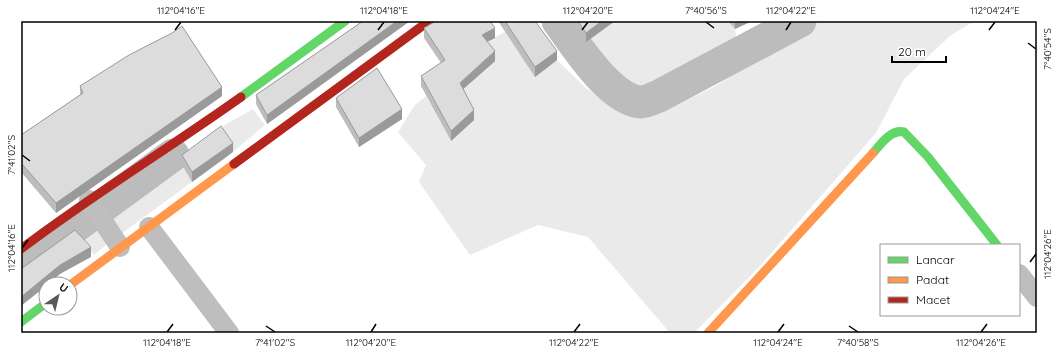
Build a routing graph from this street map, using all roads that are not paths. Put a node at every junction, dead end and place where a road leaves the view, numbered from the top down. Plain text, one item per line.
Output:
1 (346, 21) edge
2 (429, 21) edge
3 (89, 200) junction
4 (148, 227) junction
5 (114, 240) junction
6 (996, 244) edge
7 (21, 249) edge
8 (1020, 275) edge
9 (78, 277) edge
10 (1037, 297) edge
11 (38, 309) edge
12 (21, 322) edge
13 (229, 333) edge
14 (708, 333) edge

1 - 3 street
2 - 4 street
3 - 5 street
3 - 7 street
4 - 5 street
4 - 13 street
5 - 9 street
6 - 14 street
8 - 10 street
11 - 12 street

